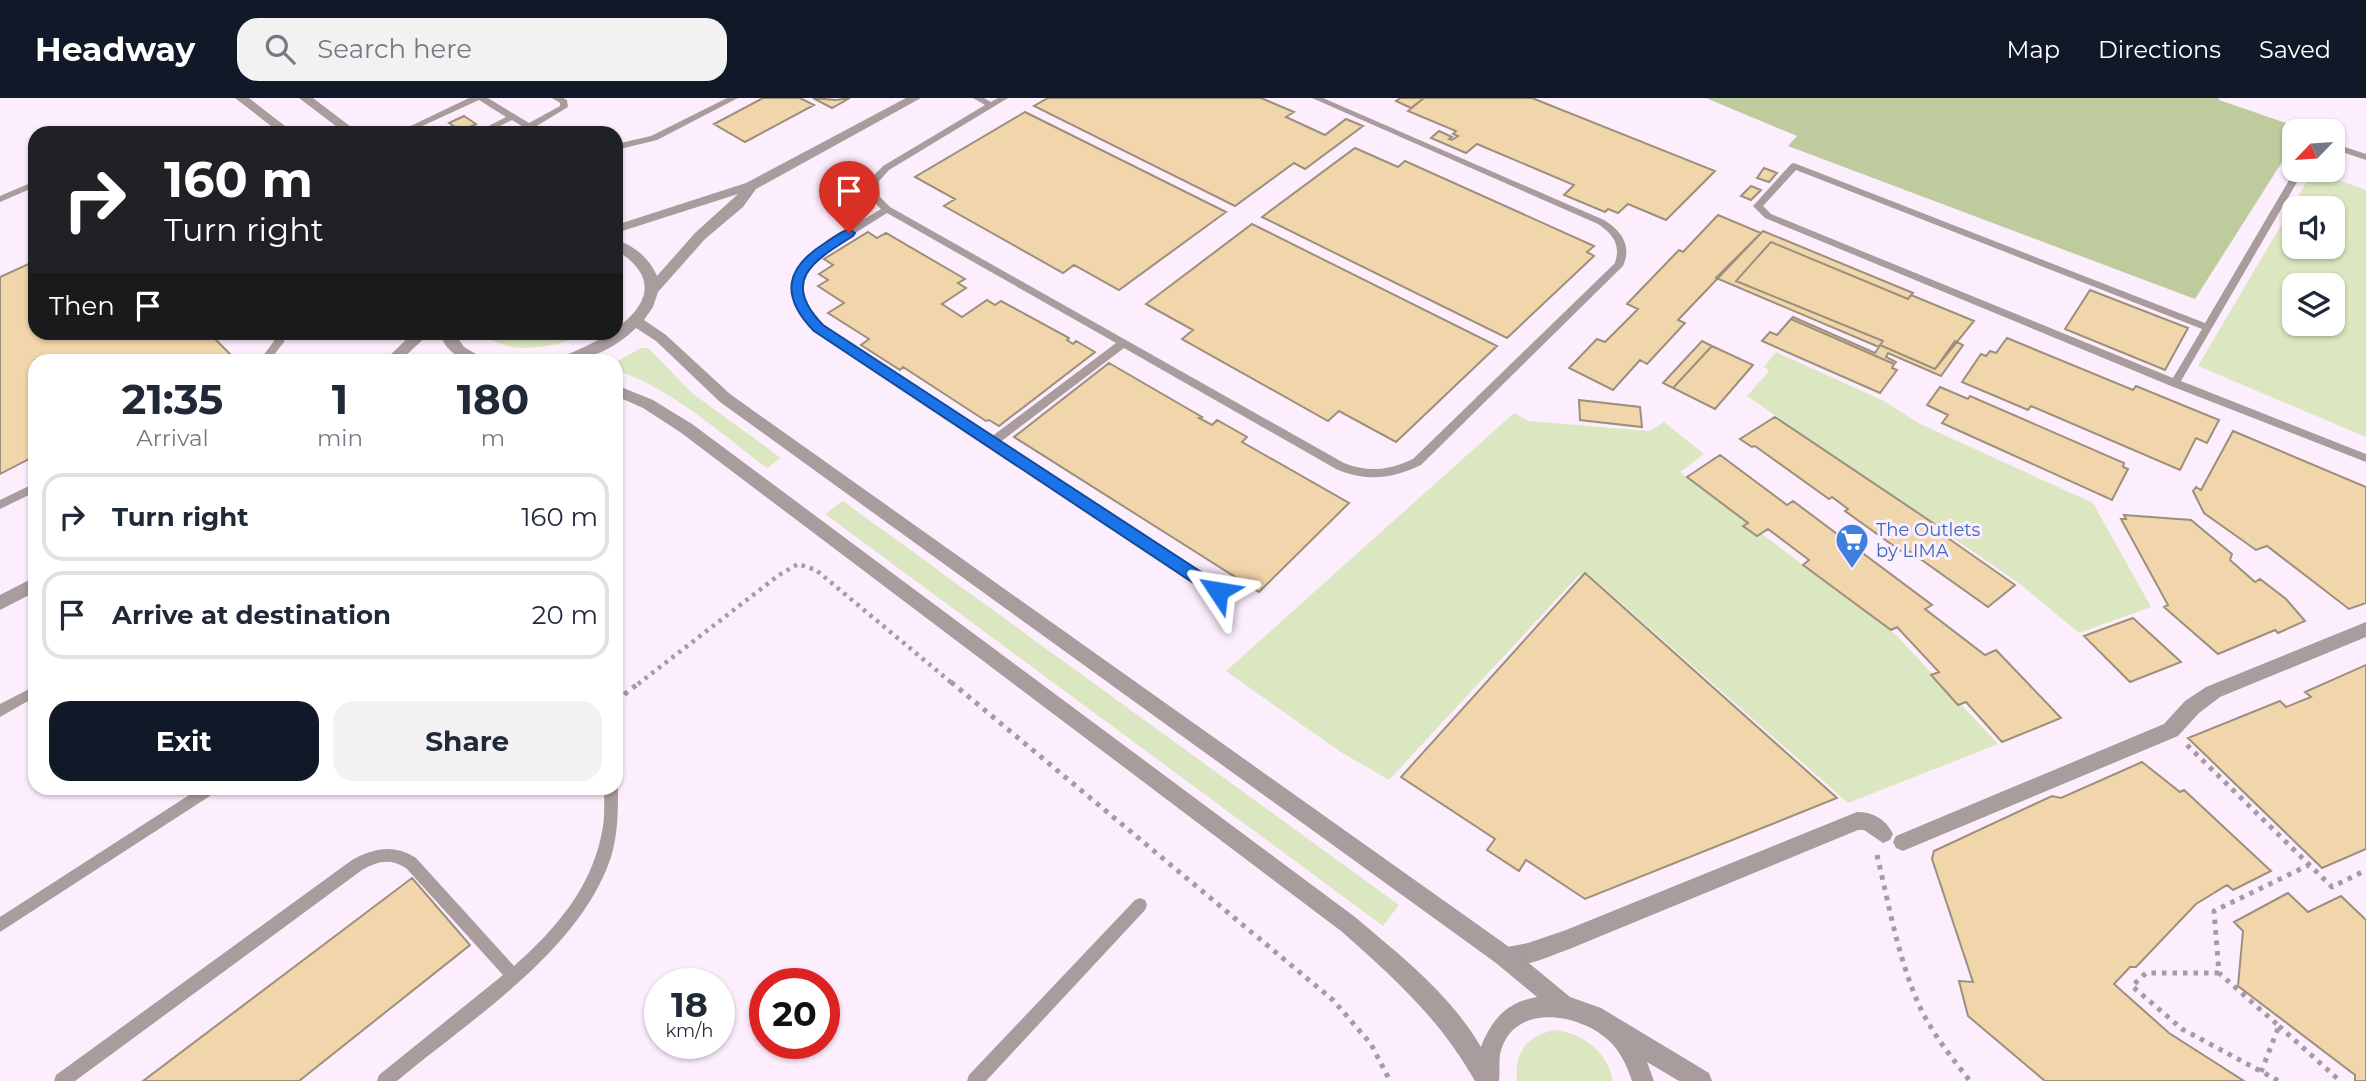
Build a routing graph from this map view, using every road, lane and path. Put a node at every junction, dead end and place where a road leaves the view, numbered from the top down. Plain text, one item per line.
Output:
1 (241, 98) edge
2 (304, 98) edge
3 (475, 98) edge
4 (482, 98) edge
5 (556, 98) edge
6 (734, 98) edge
7 (915, 98) edge
8 (977, 98) edge
9 (1004, 98) edge
10 (1316, 98) edge
11 (991, 105) junction
12 (512, 117) junction
13 (277, 126) edge
14 (344, 126) edge
15 (415, 126) edge
16 (493, 126) edge
17 (527, 126) edge
18 (531, 126) edge
19 (623, 145) edge
20 (2345, 150) edge
21 (2366, 157) edge
22 (2293, 182) edge
23 (751, 186) junction
24 (28, 187) edge
25 (0, 199) edge
26 (887, 209) junction
27 (623, 227) edge
28 (623, 248) edge
29 (652, 290) junction
30 (636, 322) junction
31 (2207, 327) junction
32 (623, 332) edge
33 (415, 340) edge
34 (448, 340) edge
35 (611, 340) edge
36 (1122, 343) junction
37 (400, 354) edge
38 (463, 354) edge
39 (582, 354) edge
40 (2175, 383) junction
41 (623, 393) edge
42 (991, 443) junction
43 (2366, 458) edge
44 (28, 491) edge
45 (0, 505) edge
46 (28, 588) edge
47 (1218, 591) dead end
48 (0, 603) edge
49 (2366, 629) edge
50 (28, 695) edge
51 (623, 696) edge
52 (0, 712) edge
53 (2171, 730) junction
54 (200, 795) edge
55 (612, 795) edge
56 (1883, 834) dead end
57 (1903, 842) joint
58 (2309, 865) junction
59 (2366, 870) edge
60 (1140, 905) dead end
61 (0, 925) edge
62 (1504, 956) junction
63 (2218, 973) junction
64 (513, 976) junction
65 (1562, 1004) junction
66 (2279, 1026) junction
67 (1616, 1031) junction
68 (2261, 1072) junction
69 (1488, 1080) edge
70 (62, 1081) edge
71 (385, 1081) edge
72 (975, 1081) edge
73 (1390, 1081) edge
74 (1643, 1081) edge
75 (1701, 1081) edge
76 (1970, 1081) edge
77 (2279, 1081) edge
78 (2340, 1081) edge

1 - 13 street
2 - 14 street
3 - 15 lane
4 - 12 lane
5 - 18 lane
6 - 19 lane
7 - 23 street
8 - 11 lane
9 - 11 lane
10 - 36 lane
11 - 26 lane
12 - 16 lane
12 - 17 lane
20 - 21 lane
22 - 31 lane
23 - 27 street
23 - 29 street
24 - 25 lane
26 - 36 lane
26 - 42 lane
28 - 29 street
29 - 30 street
30 - 32 street
30 - 62 street
31 - 40 lane
31 - 40 lane
33 - 37 street
34 - 38 street
35 - 39 street
36 - 42 lane
40 - 43 lane
41 - 69 street
42 - 47 lane
44 - 45 lane
46 - 48 street
49 - 53 street
50 - 52 lane
51 - 73 path
53 - 57 street
53 - 58 path
54 - 61 lane
55 - 64 lane
56 - 62 street
57 - 76 path
58 - 59 path
58 - 63 path
60 - 72 lane
62 - 65 street
63 - 66 path
63 - 68 path
64 - 70 lane
64 - 71 lane
65 - 67 street
65 - 69 street
66 - 68 path
66 - 78 path
67 - 74 street
67 - 75 street
68 - 77 path

